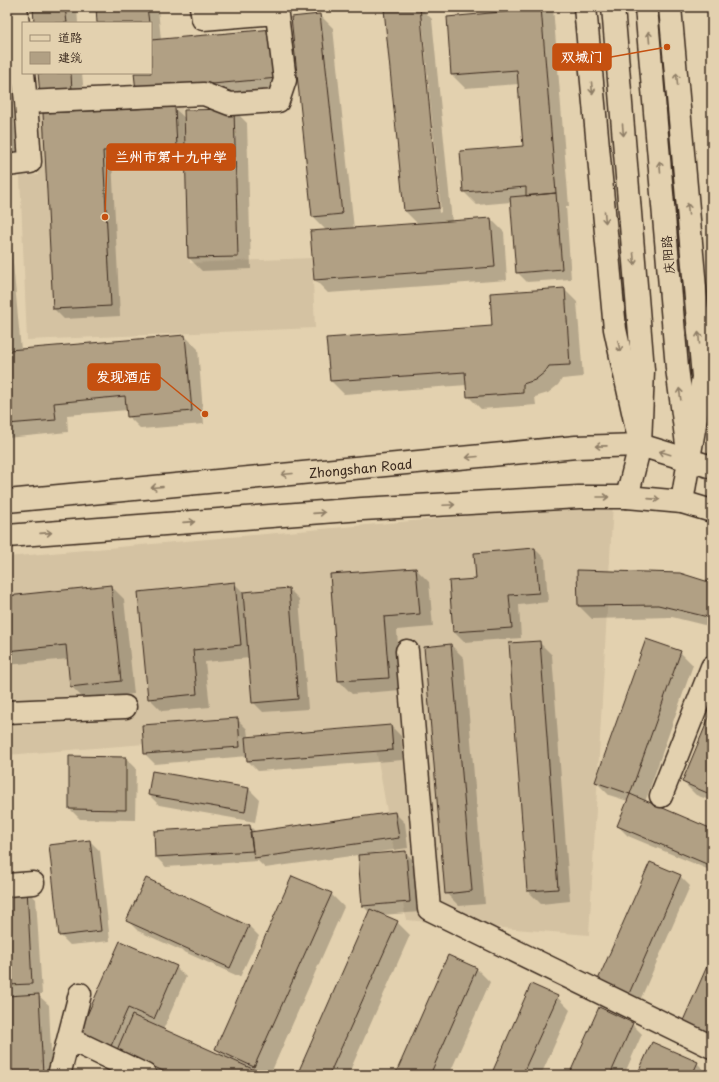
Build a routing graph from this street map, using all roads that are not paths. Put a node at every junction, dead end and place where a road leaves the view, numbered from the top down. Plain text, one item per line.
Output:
1 (16, 7) edge
2 (201, 7) edge
3 (585, 7) edge
4 (613, 7) edge
5 (646, 7) edge
6 (670, 7) edge
7 (276, 10) edge
8 (22, 63) edge
9 (23, 74) edge
10 (26, 102) junction
11 (7, 165) edge
12 (640, 445) junction
13 (689, 460) junction
14 (712, 467) edge
15 (627, 497) junction
16 (7, 501) edge
17 (682, 502) junction
18 (712, 511) edge
19 (7, 536) edge
20 (407, 651) dead end
21 (712, 668) edge
22 (125, 707) dead end
23 (7, 712) edge
24 (661, 796) dead end
25 (32, 883) dead end
26 (7, 885) edge
27 (80, 994) dead end
28 (70, 1039) junction
29 (712, 1047) edge
30 (59, 1075) edge
31 (144, 1075) edge

1 - 8 main road
2 - 7 main road
3 -> 12 main road
4 -> 12 main road
13 -> 5 main road, 庆阳路
13 -> 6 main road
7 - 10 main road
9 - 10 main road
10 - 11 main road
13 -> 12 main road, Zhongshan Road
12 - 15 main road
12 -> 16 main road, Zhongshan Road
13 - 14 main road, Zhongshan Road
13 - 17 main road, 庆阳路
15 -> 17 main road
19 -> 15 main road
17 - 18 main road
20 - 29 main road
21 - 24 main road
22 - 23 main road
25 - 26 main road
27 - 28 main road
28 - 30 main road
28 - 31 main road

